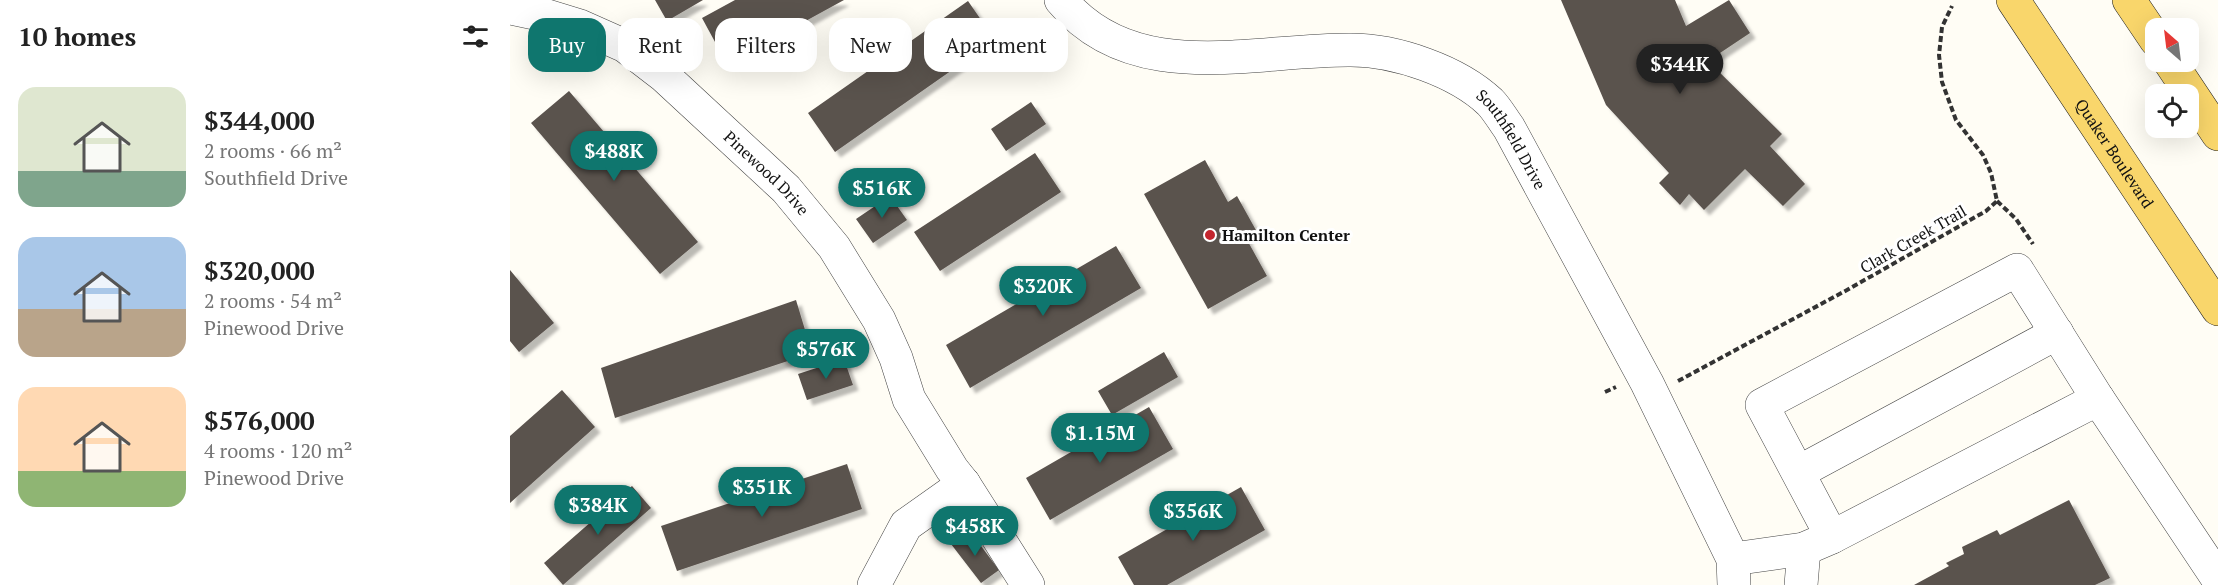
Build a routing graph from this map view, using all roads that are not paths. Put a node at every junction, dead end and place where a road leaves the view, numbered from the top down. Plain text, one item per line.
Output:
1 (1061, 0) edge
2 (2013, 0) edge
3 (2129, 0) edge
4 (510, 8) edge
5 (2145, 24) edge
6 (2177, 72) edge
7 (2218, 134) edge
8 (2218, 309) edge
9 (2056, 333) junction
10 (2098, 399) junction
11 (1799, 472) junction
12 (964, 484) junction
13 (1818, 543) junction
14 (1734, 572) edge
15 (2218, 579) edge
16 (874, 585) edge
17 (1028, 585) edge
18 (1801, 585) edge

1 - 14 street, Southfield Drive
2 - 8 main road, Quaker Boulevard
3 - 5 main road
4 - 12 street, Pinewood Drive
6 - 7 main road
9 - 10 street
9 - 11 street
9 - 11 street
10 - 13 street
10 - 15 street
11 - 13 street
12 - 16 street
12 - 17 street, Pinewood Drive
13 - 14 street
13 - 18 street

